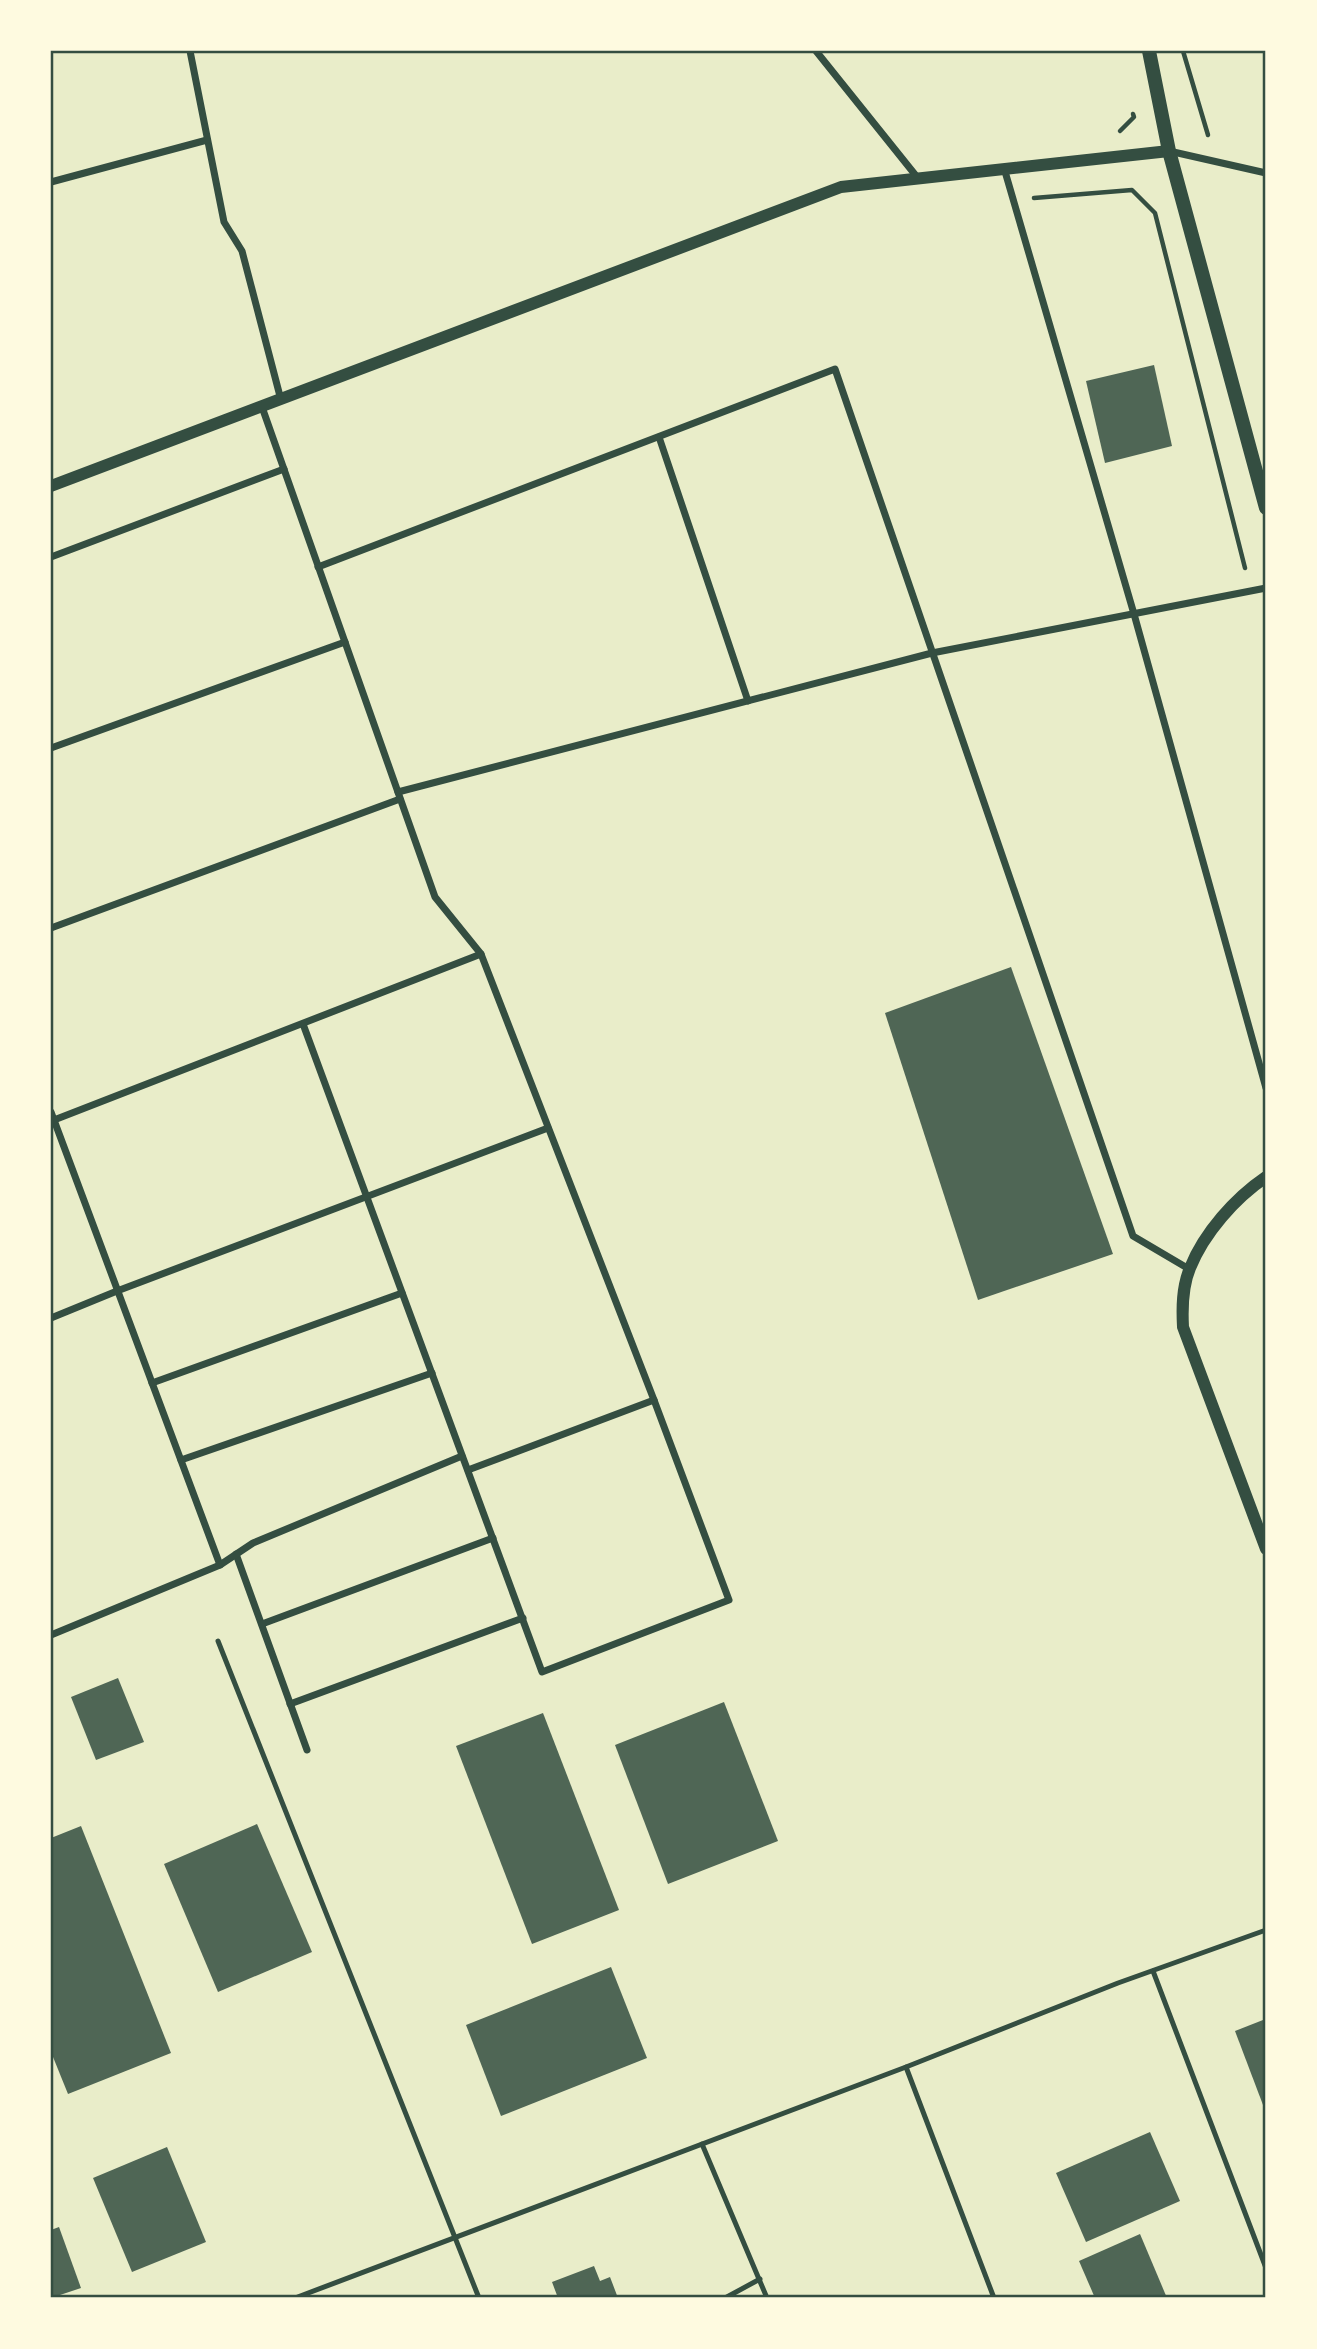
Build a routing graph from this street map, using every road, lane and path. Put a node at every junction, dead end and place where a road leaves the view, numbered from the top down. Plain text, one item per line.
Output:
1 (190, 51) edge
2 (816, 51) edge
3 (1149, 51) edge
4 (1183, 51) edge
5 (1208, 135) dead end
6 (208, 140) junction
7 (1169, 151) junction
8 (1004, 168) junction
9 (1266, 173) edge
10 (917, 177) junction
11 (51, 182) edge
12 (1030, 199) dead end
13 (281, 400) junction
14 (262, 407) junction
15 (659, 437) junction
16 (284, 469) junction
17 (51, 486) edge
18 (1266, 508) edge
19 (51, 557) edge
20 (318, 566) junction
21 (1245, 568) dead end
22 (1266, 588) edge
23 (1134, 614) junction
24 (345, 642) junction
25 (932, 653) junction
26 (748, 701) junction
27 (51, 748) edge
28 (399, 795) junction
29 (51, 929) edge
30 (481, 954) junction
31 (303, 1024) junction
32 (1266, 1088) edge
33 (52, 1116) edge
34 (548, 1128) junction
35 (1266, 1177) edge
36 (366, 1196) junction
37 (1189, 1269) junction
38 (117, 1291) junction
39 (402, 1293) junction
40 (51, 1318) edge
41 (432, 1373) junction
42 (152, 1383) junction
43 (654, 1400) junction
44 (463, 1456) junction
45 (181, 1460) junction
46 (468, 1470) junction
47 (493, 1538) junction
48 (1266, 1549) edge
49 (236, 1554) junction
50 (220, 1565) junction
51 (523, 1618) junction
52 (262, 1624) junction
53 (51, 1635) edge
54 (218, 1641) dead end
55 (290, 1704) junction
56 (307, 1750) dead end
57 (1266, 1930) edge
58 (1153, 1970) junction
59 (906, 2067) junction
60 (702, 2144) junction
61 (456, 2237) junction
62 (1266, 2268) edge
63 (760, 2280) junction
64 (295, 2298) edge
65 (479, 2298) edge
66 (725, 2298) edge
67 (768, 2298) edge
68 (994, 2298) edge

1 - 6 street
2 - 10 street
3 - 7 main road
4 - 5 path
6 - 11 street
6 - 13 street
7 - 8 street
7 - 9 street
7 - 18 main road
8 - 10 street
8 - 23 street
10 - 13 street
12 - 21 path
13 - 14 street
14 - 16 street
14 - 17 street
15 - 20 street
15 - 25 street
15 - 26 street
16 - 19 street
16 - 20 street
20 - 24 street
22 - 23 street
23 - 25 street
23 - 32 street
24 - 27 street
24 - 28 street
25 - 26 street
25 - 37 street
26 - 28 street
28 - 29 street
28 - 30 street
30 - 31 street
30 - 34 street
31 - 33 street
31 - 36 street
33 - 38 street
34 - 36 street
34 - 43 street
35 - 37 street
36 - 38 street
36 - 39 street
37 - 48 street
38 - 40 street
38 - 42 street
39 - 41 street
39 - 42 street
41 - 44 street
41 - 45 street
42 - 45 street
43 - 46 street
43 - 51 street
44 - 46 street
44 - 49 street
45 - 50 street
46 - 47 street
47 - 51 street
47 - 52 street
49 - 50 street
49 - 52 street
50 - 53 street
51 - 55 street
52 - 55 street
54 - 61 lane
55 - 56 street
57 - 58 lane
58 - 59 lane
58 - 62 lane
59 - 60 lane
59 - 68 lane
60 - 61 lane
60 - 63 lane
61 - 64 lane
61 - 65 lane
63 - 66 lane
63 - 67 lane

